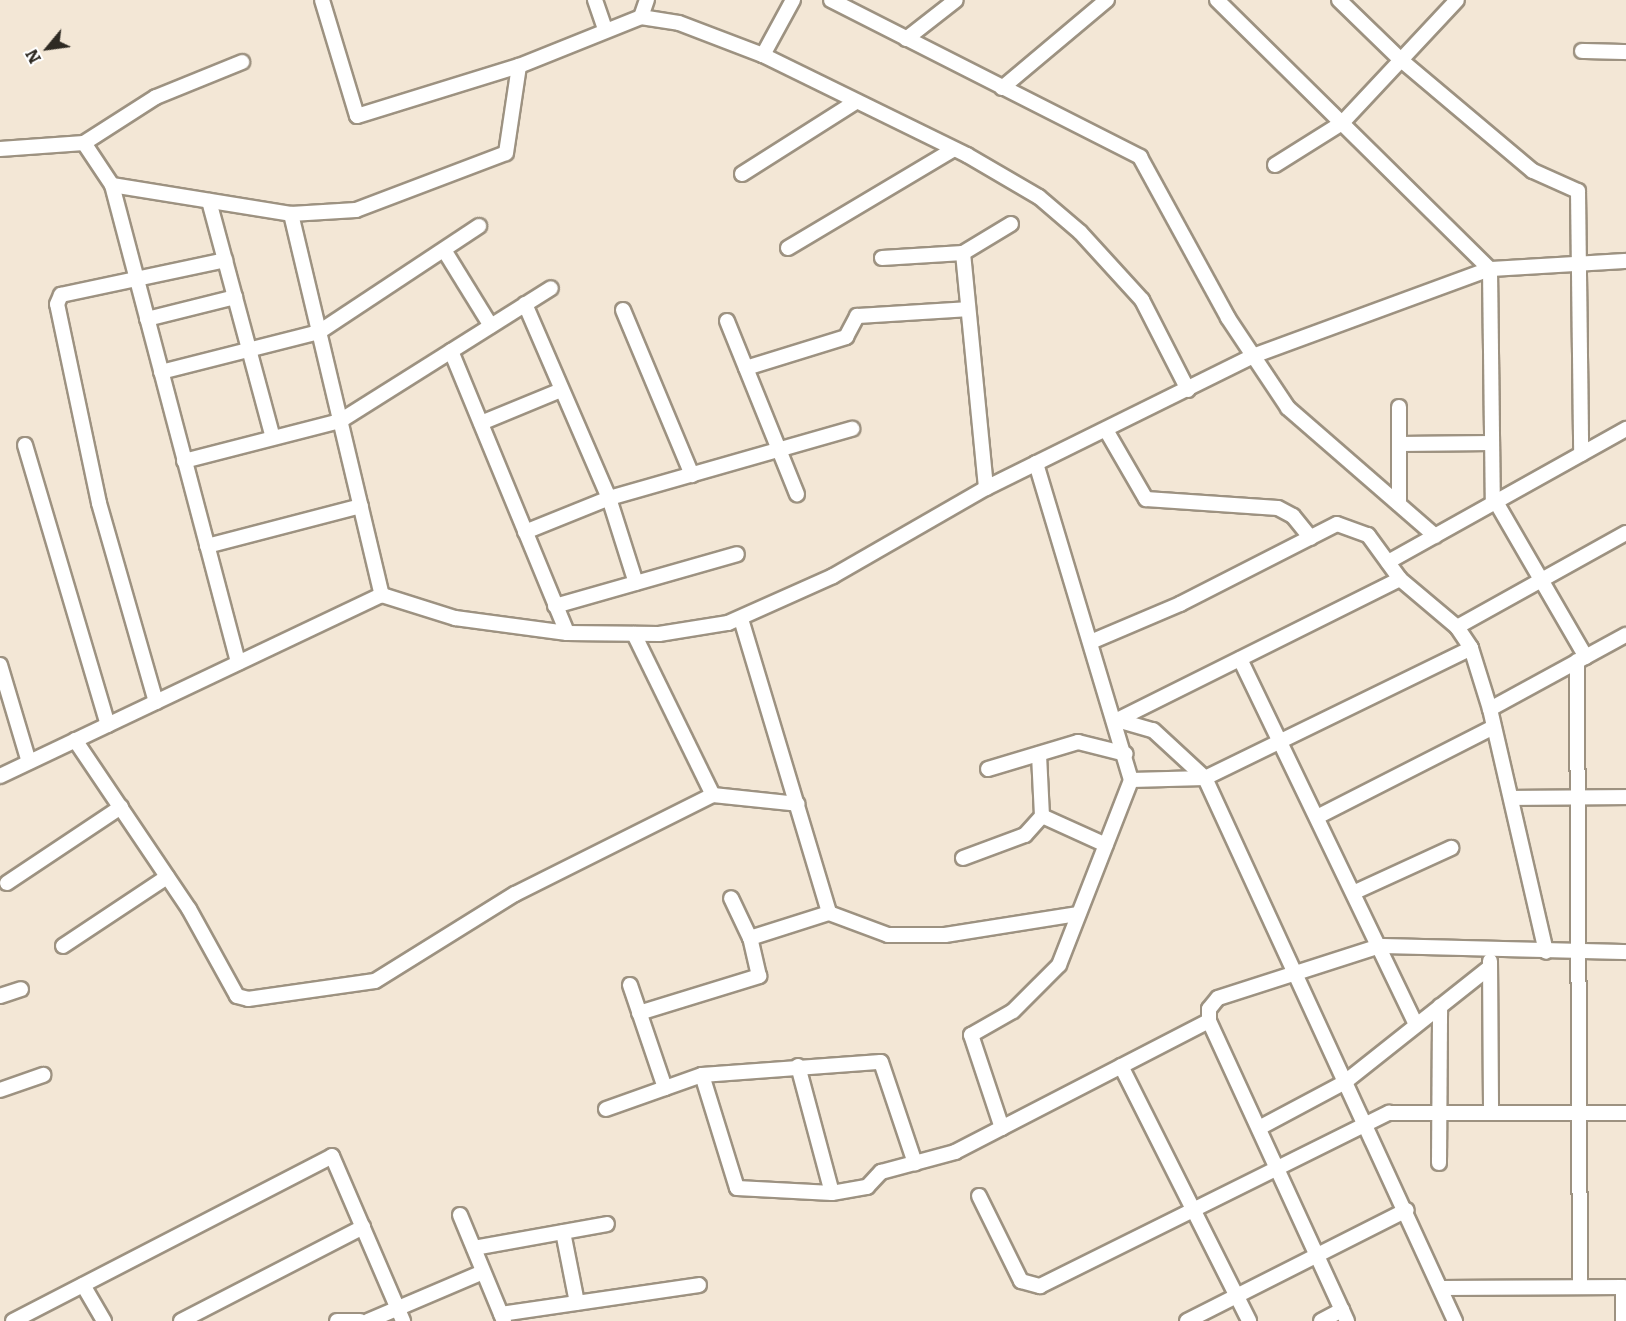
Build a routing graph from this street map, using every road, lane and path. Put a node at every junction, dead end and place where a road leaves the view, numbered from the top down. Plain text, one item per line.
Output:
1 (322, 0) edge
2 (595, 0) edge
3 (646, 0) edge
4 (793, 0) edge
5 (831, 0) edge
6 (956, 0) edge
7 (1107, 0) edge
8 (1217, 0) edge
9 (1339, 0) edge
10 (1457, 0) edge
11 (641, 17) junction
12 (605, 29) junction
13 (906, 39) junction
14 (1582, 51) dead end
15 (1626, 52) edge
16 (763, 55) junction
17 (1401, 60) junction
18 (242, 62) dead end
19 (519, 66) junction
20 (1002, 88) junction
21 (855, 103) junction
22 (1342, 123) junction
23 (84, 143) junction
24 (0, 149) edge
25 (951, 151) junction
26 (1275, 165) dead end
27 (742, 174) dead end
28 (112, 185) junction
29 (209, 201) junction
30 (291, 214) junction
31 (1011, 224) dead end
32 (479, 226) dead end
33 (788, 249) dead end
34 (444, 250) junction
35 (963, 253) junction
36 (882, 258) dead end
37 (225, 260) junction
38 (1626, 261) edge
39 (1581, 262) junction
40 (1490, 269) junction
41 (136, 281) junction
42 (551, 288) dead end
43 (235, 297) junction
44 (525, 304) junction
45 (967, 309) junction
46 (623, 310) dead end
47 (147, 319) junction
48 (727, 321) dead end
49 (492, 326) junction
50 (319, 332) junction
51 (249, 349) junction
52 (451, 351) junction
53 (1253, 356) junction
54 (746, 368) junction
55 (161, 372) junction
56 (561, 390) junction
57 (1188, 390) junction
58 (1399, 407) dead end
59 (340, 421) junction
60 (481, 423) junction
61 (852, 429) dead end
62 (1626, 429) edge
63 (1106, 430) junction
64 (273, 438) junction
65 (1492, 443) junction
66 (1399, 444) junction
67 (25, 445) dead end
68 (779, 450) junction
69 (1581, 454) junction
70 (184, 461) junction
71 (1036, 464) junction
72 (692, 475) junction
73 (986, 488) junction
74 (797, 494) dead end
75 (609, 498) junction
76 (1494, 503) junction
77 (1399, 504) junction
78 (361, 506) junction
79 (525, 532) junction
80 (1626, 533) edge
81 (1435, 536) junction
82 (1311, 538) junction
83 (207, 546) junction
84 (737, 554) dead end
85 (1388, 562) junction
86 (1400, 579) junction
87 (1542, 580) junction
88 (636, 583) junction
89 (382, 595) junction
90 (555, 606) junction
91 (741, 619) junction
92 (1457, 627) junction
93 (567, 633) junction
94 (633, 634) junction
95 (1626, 635) edge
96 (1093, 641) junction
97 (1470, 648) junction
98 (1240, 658) junction
99 (1582, 659) junction
100 (238, 663) junction
101 (0, 665) edge
102 (156, 702) junction
103 (1490, 709) junction
104 (1117, 720) junction
105 (108, 725) junction
106 (1494, 727) junction
107 (75, 740) junction
108 (1283, 740) junction
109 (1039, 754) junction
110 (1126, 754) junction
111 (29, 762) junction
112 (988, 769) dead end
113 (0, 776) edge
114 (1205, 778) junction
115 (1131, 780) junction
116 (713, 795) junction
117 (1626, 797) edge
118 (1510, 798) junction
119 (1578, 798) junction
120 (798, 804) junction
121 (121, 807) junction
122 (1042, 816) junction
123 (1319, 816) junction
124 (1106, 845) junction
125 (1451, 848) dead end
126 (963, 858) dead end
127 (167, 877) junction
128 (7, 883) dead end
129 (1355, 892) junction
130 (731, 898) dead end
131 (829, 913) junction
132 (1078, 914) junction
133 (750, 938) junction
134 (63, 946) dead end
135 (1380, 946) junction
136 (1546, 952) junction
137 (1578, 952) junction
138 (1626, 952) edge
139 (1490, 960) junction
140 (1292, 971) junction
141 (630, 985) dead end
142 (21, 988) dead end
143 (0, 996) edge
144 (1440, 1006) junction
145 (639, 1013) junction
146 (1209, 1021) junction
147 (1416, 1025) junction
148 (798, 1066) junction
149 (1120, 1066) junction
150 (44, 1075) dead end
151 (702, 1075) junction
152 (1345, 1082) junction
153 (665, 1088) junction
154 (0, 1090) edge
155 (606, 1109) dead end
156 (1439, 1113) junction
157 (1491, 1113) junction
158 (1579, 1113) junction
159 (1626, 1113) edge
160 (1366, 1125) junction
161 (1002, 1128) junction
162 (1259, 1128) junction
163 (915, 1163) junction
164 (1439, 1163) dead end
165 (1278, 1170) junction
166 (832, 1193) junction
167 (979, 1196) dead end
168 (1407, 1210) junction
169 (1194, 1213) junction
170 (460, 1215) dead end
171 (607, 1224) dead end
172 (363, 1227) junction
173 (563, 1232) junction
174 (474, 1248) junction
175 (1317, 1256) junction
176 (483, 1272) junction
177 (83, 1285) junction
178 (699, 1285) dead end
179 (1580, 1287) junction
180 (1441, 1288) junction
181 (1236, 1296) junction
182 (577, 1303) junction
183 (400, 1315) edge
184 (1345, 1316) edge
185 (502, 1318) edge
186 (1623, 1320) edge
187 (13, 1321) edge
188 (104, 1321) edge
189 (181, 1321) edge
190 (337, 1321) edge
191 (360, 1321) edge
192 (368, 1321) edge
193 (1187, 1321) edge
194 (1249, 1321) edge
195 (1321, 1321) edge
196 (1455, 1321) edge

1 - 19 street
2 - 12 street
3 - 11 street
4 - 16 street
5 - 13 street
6 - 13 street
7 - 20 street
8 - 22 street
9 - 17 street
10 - 17 street
11 - 12 street
11 - 16 street
12 - 19 street
13 - 20 street
14 - 15 street
16 - 21 street
17 - 22 street
17 - 39 street
18 - 23 street
19 - 30 street
20 - 53 street
21 - 25 street
21 - 27 street
22 - 26 street
22 - 40 street
23 - 24 street
23 - 28 street
25 - 33 street
25 - 57 street
28 - 29 street
28 - 41 street
29 - 30 street
29 - 37 street
30 - 50 street
31 - 35 street
32 - 34 street
34 - 49 street
34 - 50 street
35 - 36 street
35 - 45 street
37 - 41 street
37 - 43 street
38 - 39 street
39 - 40 street
39 - 69 street
40 - 53 street
40 - 65 street
41 - 47 street
41 - 102 street
42 - 44 street
43 - 47 street
43 - 51 street
44 - 49 street
44 - 56 street
45 - 54 street
45 - 73 street
46 - 72 street
47 - 55 street
48 - 54 street
49 - 52 street
50 - 51 street
50 - 59 street
51 - 55 street
51 - 64 street
52 - 59 street
52 - 60 street
53 - 57 street
53 - 77 street
54 - 68 street
55 - 70 street
56 - 60 street
56 - 75 street
57 - 63 street
58 - 66 street
59 - 64 street
59 - 78 street
60 - 79 street
61 - 68 street
62 - 69 street
63 - 71 street
63 - 82 street
64 - 70 street
65 - 66 street
65 - 76 street
66 - 77 street
67 - 105 street
68 - 72 street
68 - 74 street
69 - 76 street
70 - 83 street
71 - 73 street
71 - 96 street
72 - 75 street
73 - 91 street
75 - 79 street
75 - 88 street
76 - 81 street
76 - 87 street
77 - 81 street
78 - 83 street
78 - 89 street
79 - 90 street
80 - 87 street
81 - 85 street
82 - 85 street
82 - 96 street
83 - 100 street
84 - 88 street
85 - 86 street
86 - 92 street
86 - 98 street
87 - 92 street
87 - 99 street
88 - 90 street
89 - 93 street
89 - 100 street
90 - 93 street
91 - 94 street
91 - 120 street
92 - 97 street
93 - 94 street
94 - 116 street
95 - 99 street
96 - 104 street
97 - 103 street
97 - 108 street
98 - 104 street
98 - 108 street
99 - 103 street
99 - 119 street
100 - 102 street
101 - 111 street
102 - 105 street
103 - 106 street
104 - 110 street
104 - 114 street
105 - 107 street
106 - 118 street
106 - 123 street
107 - 111 street
107 - 121 street
108 - 114 street
108 - 123 street
109 - 110 street
109 - 112 street
109 - 122 street
110 - 115 street
111 - 113 street
114 - 115 street
114 - 140 street
115 - 124 street
116 - 120 street
116 - 127 street
117 - 119 street
118 - 119 street
118 - 136 street
119 - 137 street
120 - 131 street
121 - 127 street
121 - 128 street
122 - 124 street
122 - 126 street
123 - 129 street
124 - 132 street
125 - 129 street
127 - 134 street
129 - 135 street
130 - 133 street
131 - 132 street
131 - 133 street
132 - 161 street
133 - 145 street
135 - 139 street
135 - 140 street
135 - 147 street
136 - 137 street
136 - 139 street
137 - 138 street
137 - 158 street
139 - 144 street
139 - 157 street
140 - 146 street
140 - 152 street
141 - 145 street
142 - 143 street
144 - 147 street
144 - 156 street
145 - 153 street
146 - 149 street
146 - 162 street
147 - 152 street
148 - 151 street
148 - 163 street
148 - 166 street
149 - 161 street
149 - 169 street
150 - 154 street
151 - 153 street
151 - 166 street
152 - 160 street
152 - 162 street
153 - 155 street
156 - 157 street
156 - 160 street
156 - 164 street
157 - 158 street
158 - 159 street
158 - 179 street
160 - 165 street
160 - 168 street
161 - 163 street
162 - 165 street
163 - 166 street
165 - 169 street
165 - 175 street
167 - 169 street
168 - 175 street
168 - 180 street
169 - 181 street
170 - 174 street
171 - 173 street
172 - 177 street
172 - 183 street
172 - 189 street
173 - 174 street
173 - 182 street
174 - 176 street
175 - 181 street
175 - 184 street
176 - 183 street
176 - 185 street
177 - 187 street
177 - 188 street
178 - 182 street
179 - 180 street
179 - 186 street
180 - 196 street
181 - 193 street
181 - 194 street
182 - 185 street
183 - 192 street
184 - 195 street
190 - 191 street

